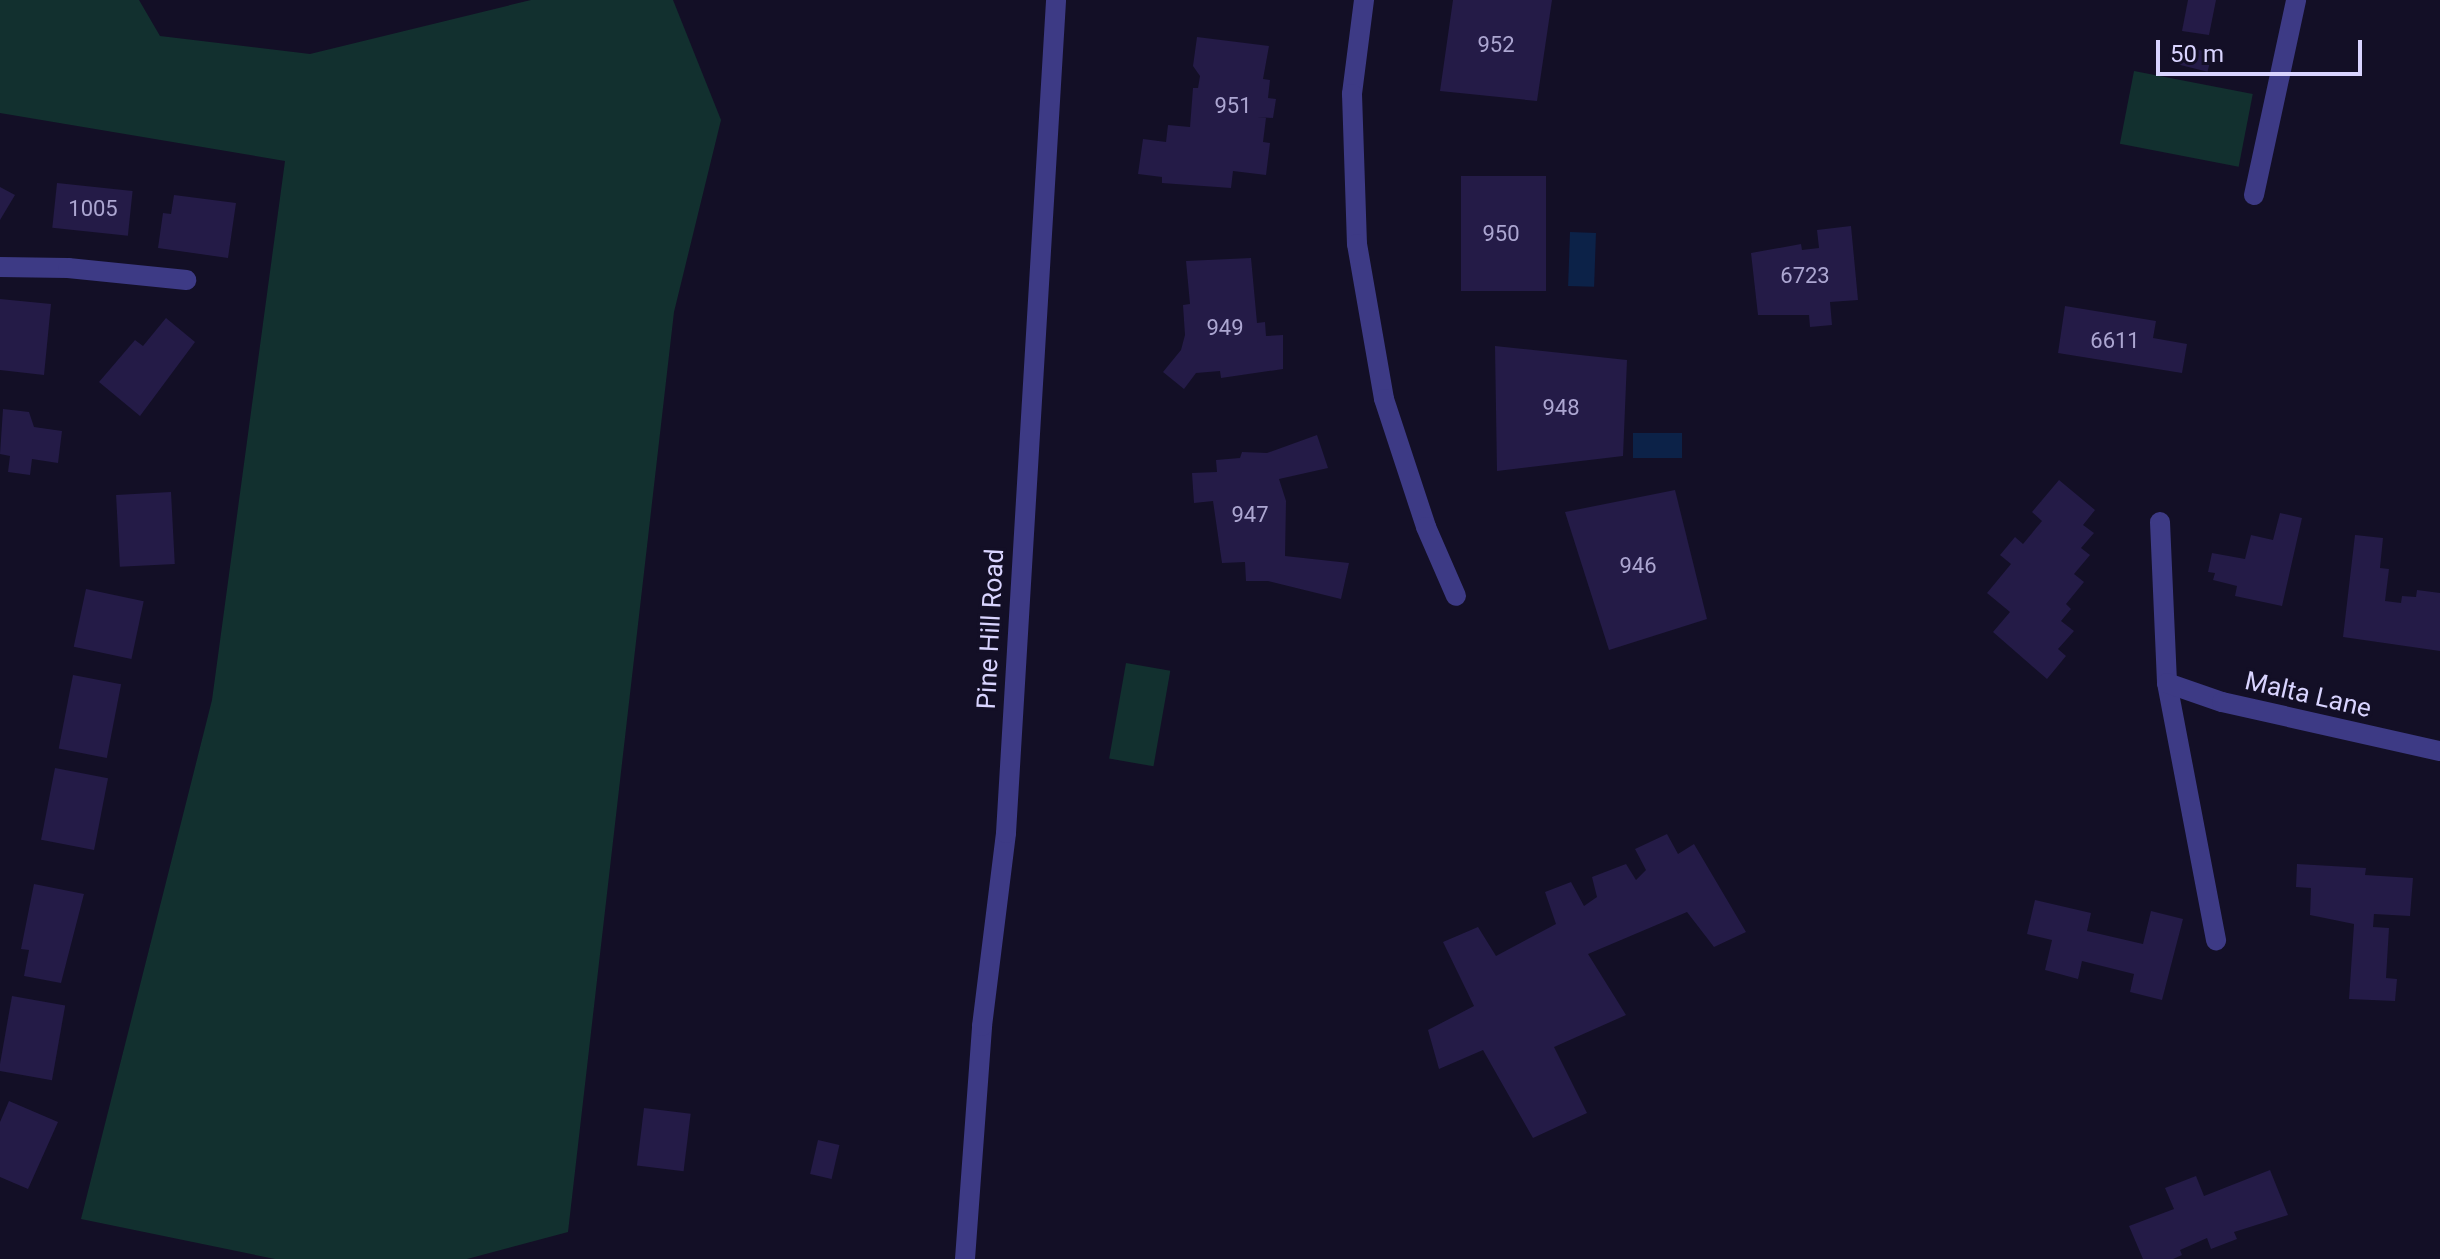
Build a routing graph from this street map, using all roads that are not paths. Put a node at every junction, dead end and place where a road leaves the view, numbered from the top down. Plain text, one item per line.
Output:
1 (1056, 0) edge
2 (1364, 0) edge
3 (2296, 0) edge
4 (2254, 195) dead end
5 (0, 267) edge
6 (186, 280) dead end
7 (2160, 522) dead end
8 (1456, 596) dead end
9 (2167, 683) junction
10 (2440, 751) edge
11 (2216, 940) dead end
12 (965, 1259) edge

1 - 12 street, Pine Hill Road
2 - 8 street
3 - 4 street
5 - 6 street
7 - 9 street
9 - 10 street, Malta Lane
9 - 11 street

